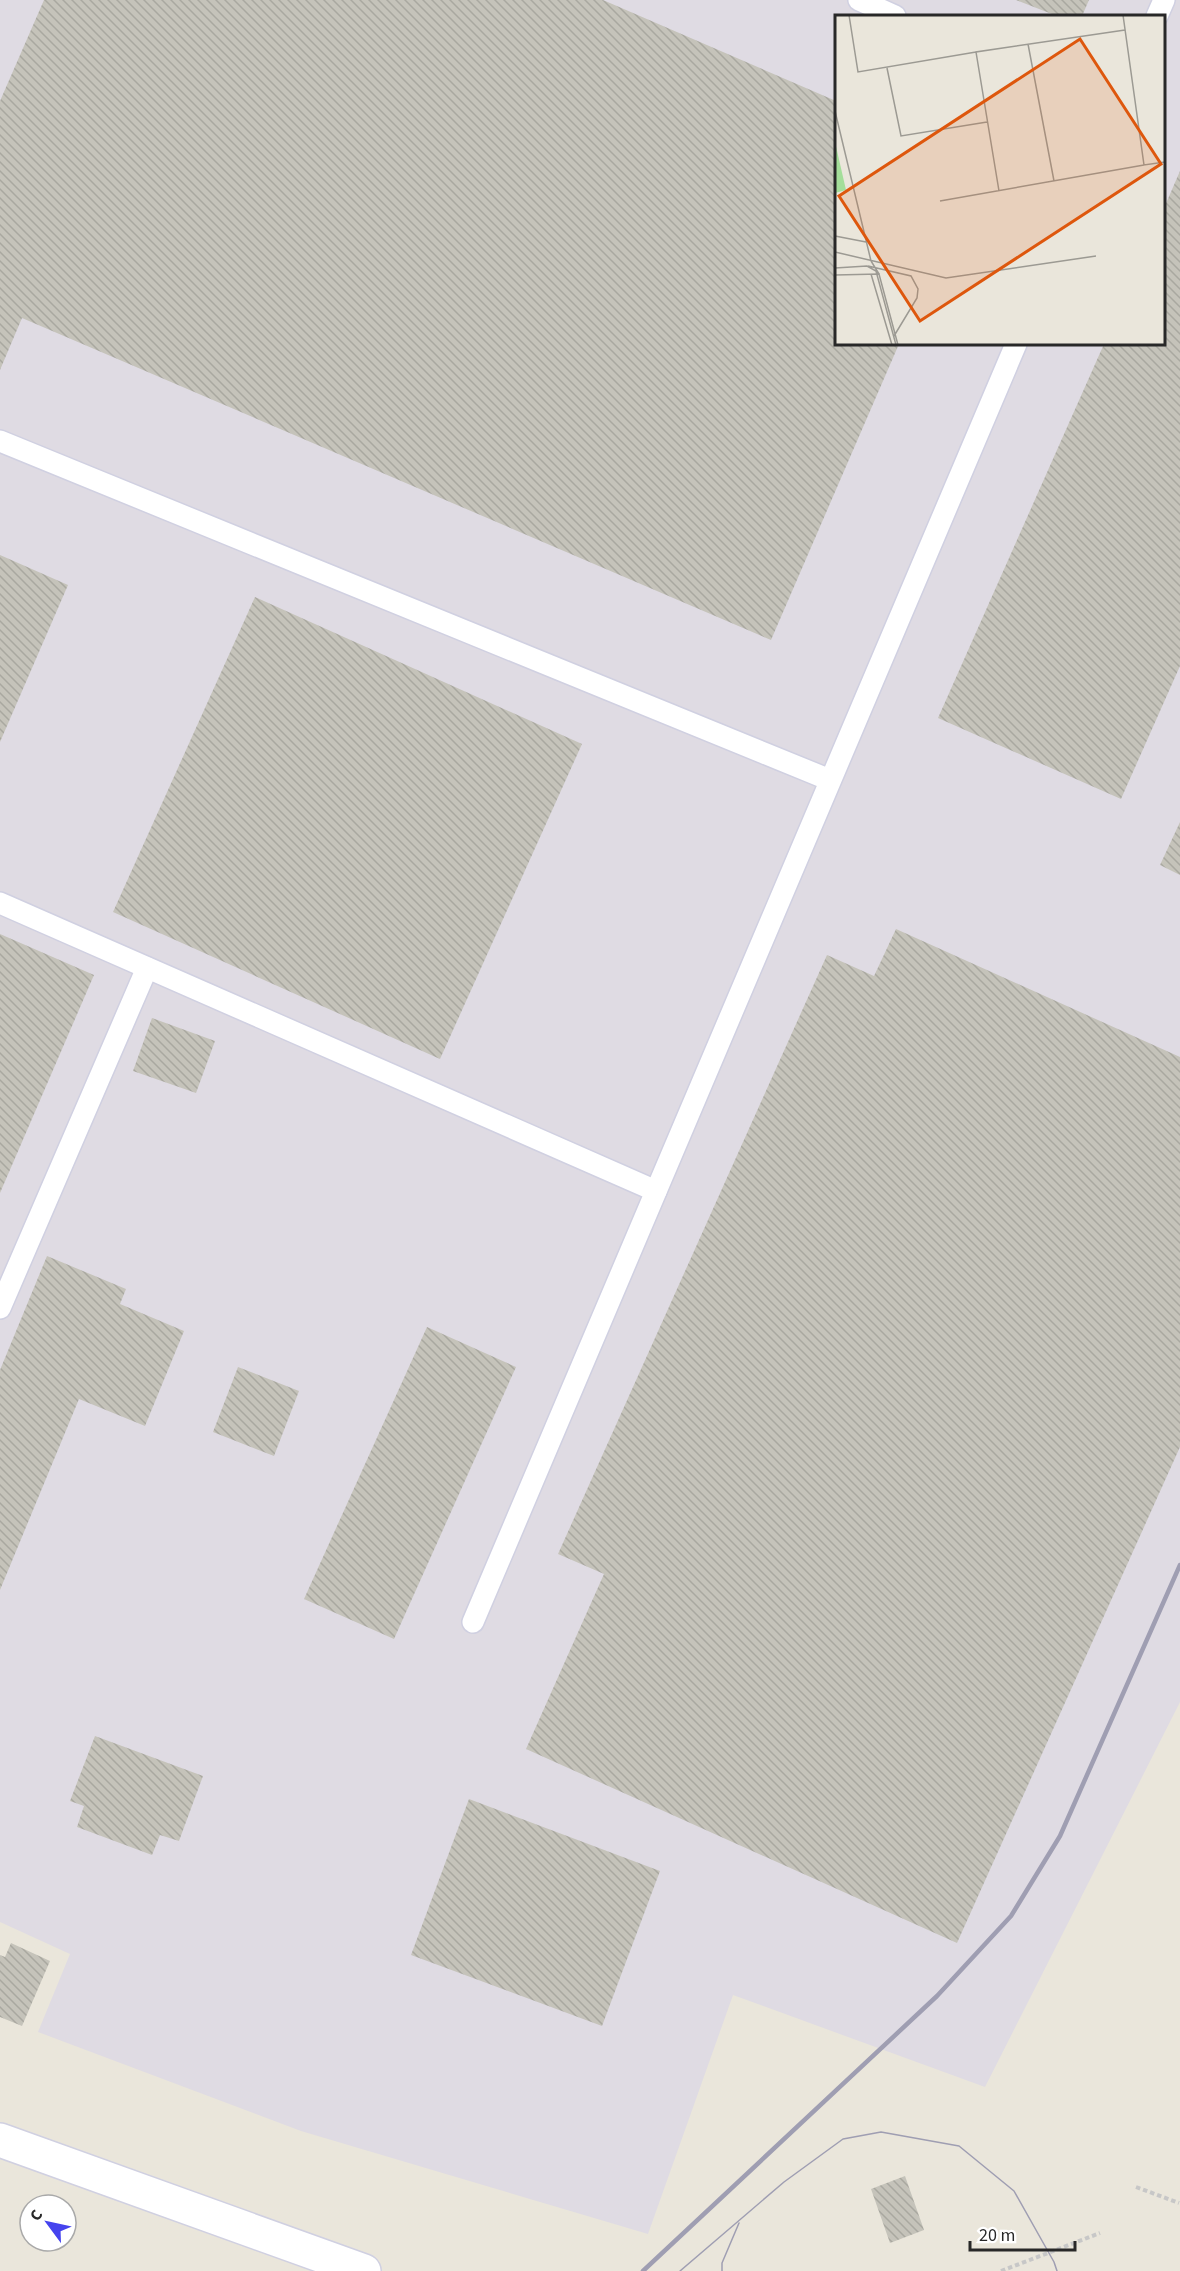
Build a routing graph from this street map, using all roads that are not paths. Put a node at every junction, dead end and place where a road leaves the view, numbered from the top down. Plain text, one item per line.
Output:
1 (859, 0) edge
2 (1164, 0) edge
3 (893, 15) edge
4 (1157, 15) edge
5 (1016, 345) edge
6 (0, 441) edge
7 (831, 780) junction
8 (0, 903) edge
9 (147, 968) junction
10 (656, 1191) junction
11 (0, 1308) edge
12 (473, 1622) dead end
13 (0, 2140) edge
14 (364, 2271) edge

1 - 3 lane
2 - 4 lane
5 - 7 lane
6 - 7 lane
7 - 10 lane
8 - 9 lane
9 - 10 lane
9 - 11 lane
10 - 12 lane
13 - 14 street

